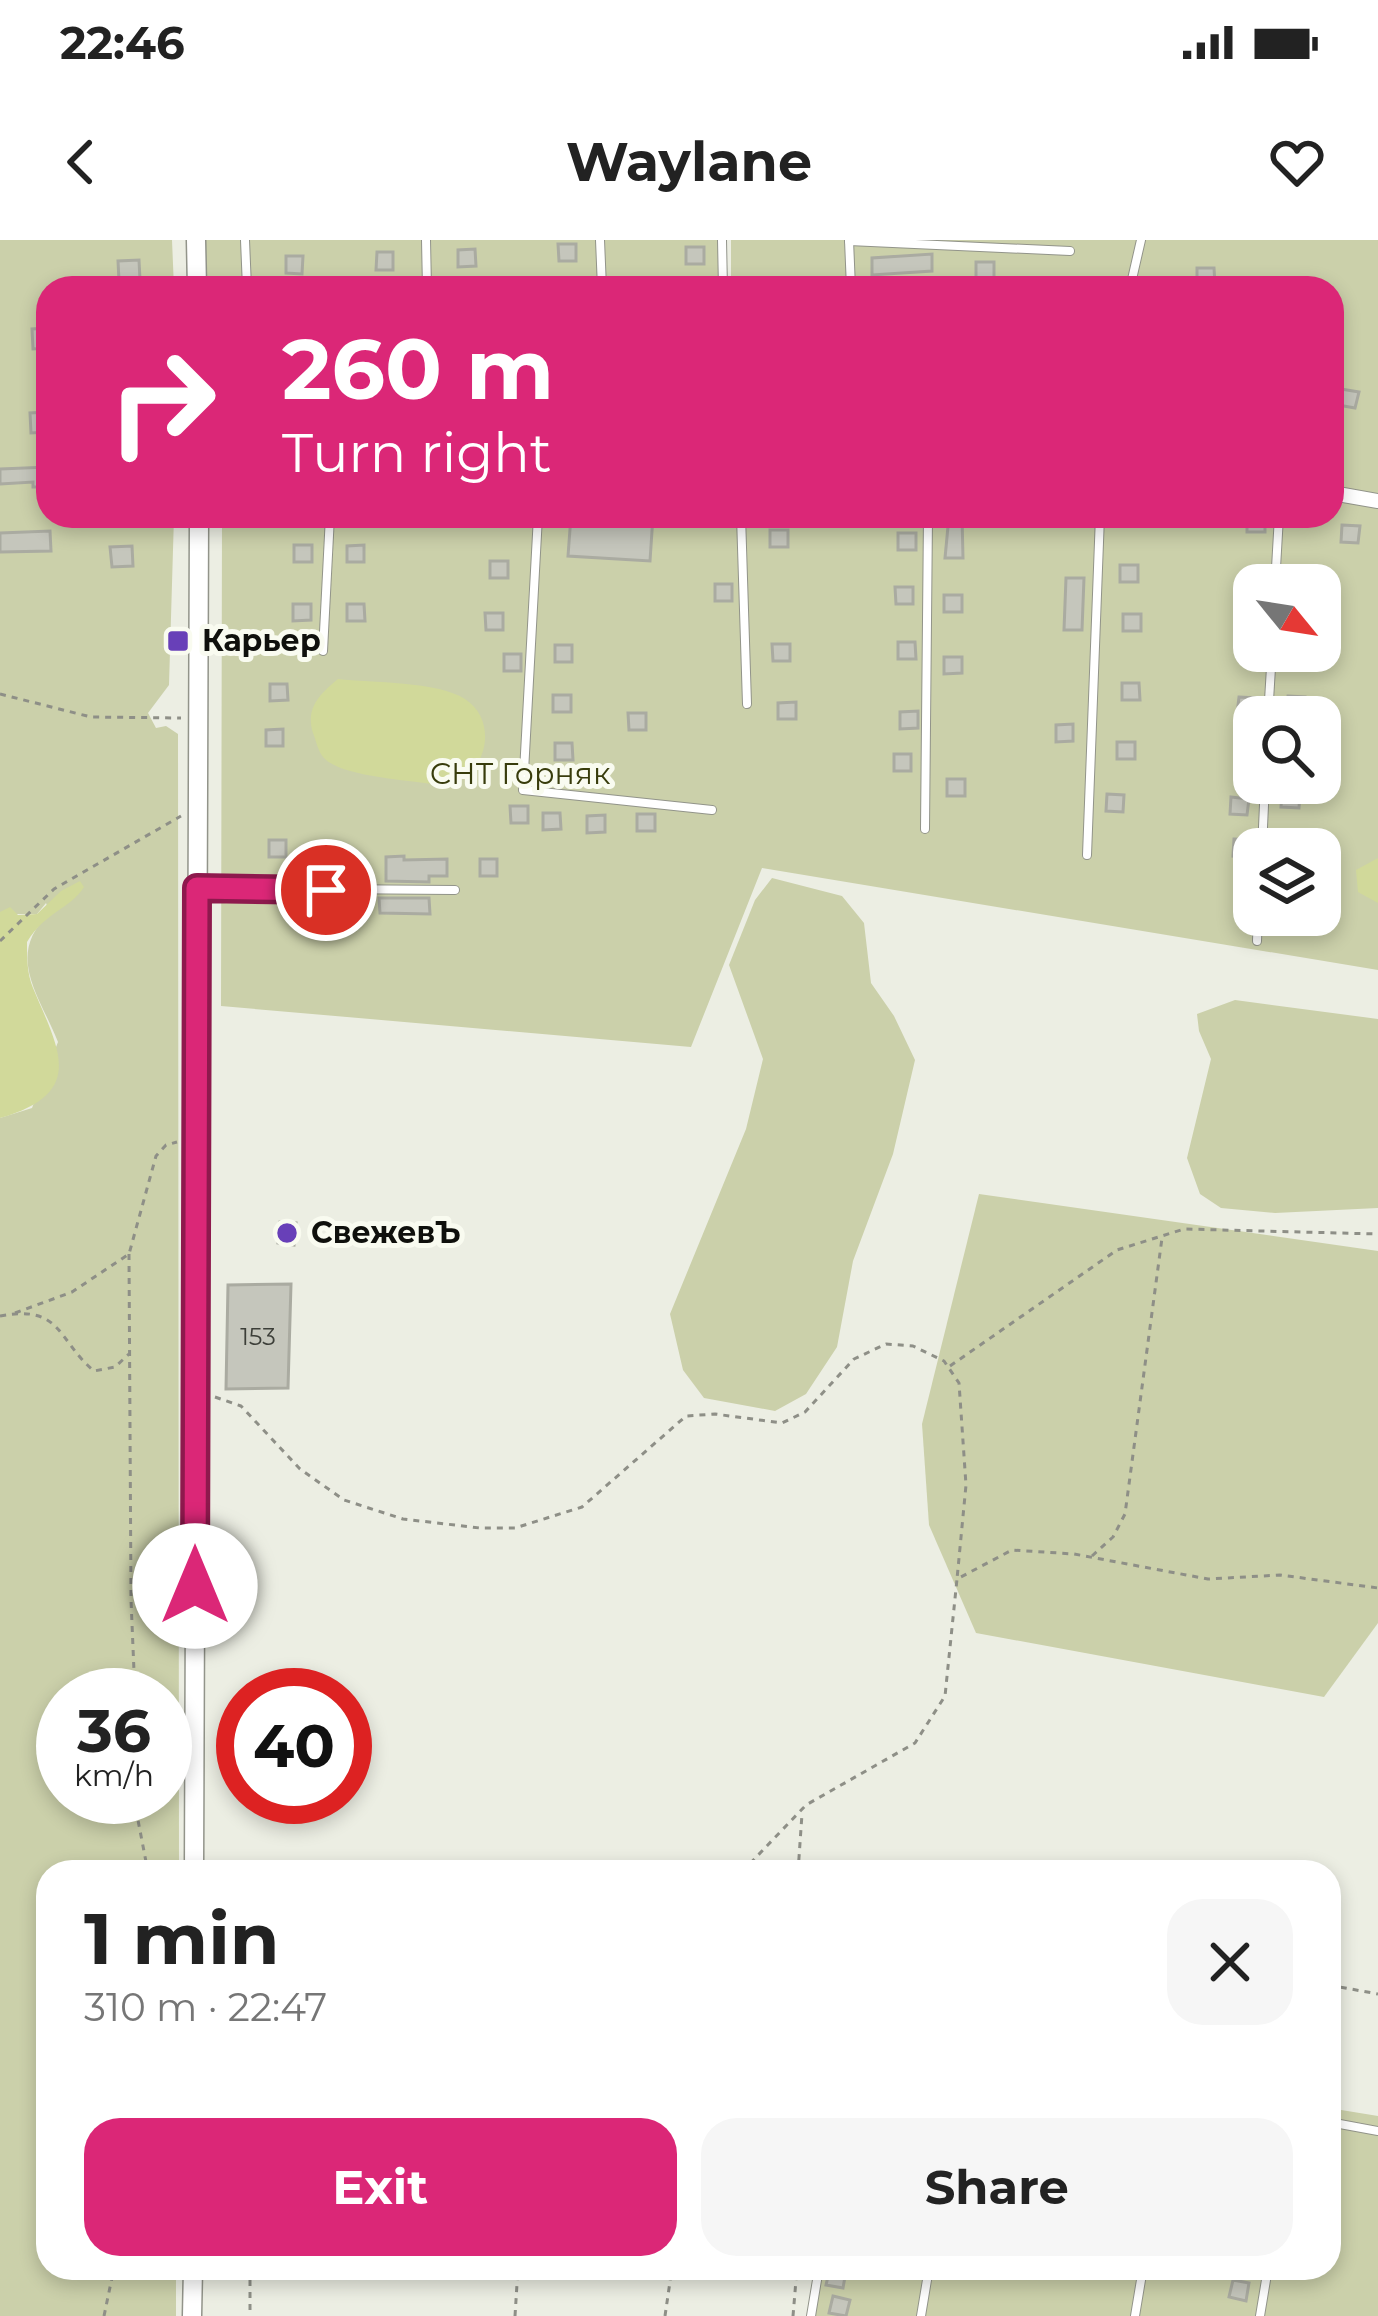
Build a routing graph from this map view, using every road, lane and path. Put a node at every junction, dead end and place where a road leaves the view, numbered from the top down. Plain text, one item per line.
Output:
1 (196, 240) edge
2 (245, 240) edge
3 (426, 240) edge
4 (600, 240) edge
5 (722, 240) edge
6 (849, 240) edge
7 (1141, 240) edge
8 (984, 243) edge
9 (1070, 251) dead end
10 (197, 276) edge
11 (246, 276) edge
12 (428, 276) edge
13 (602, 276) edge
14 (723, 276) edge
15 (850, 276) edge
16 (1133, 276) edge
17 (1344, 495) edge
18 (1378, 501) edge
19 (199, 528) edge
20 (329, 528) edge
21 (537, 528) edge
22 (741, 528) edge
23 (928, 528) edge
24 (1100, 528) edge
25 (1278, 528) edge
26 (1276, 564) edge
27 (323, 651) dead end
28 (0, 694) edge
29 (746, 704) dead end
30 (175, 712) dead end
31 (198, 716) junction
32 (166, 717) junction
33 (198, 806) junction
34 (712, 810) dead end
35 (926, 829) dead end
36 (1087, 855) dead end
37 (197, 888) junction
38 (455, 890) dead end
39 (1257, 936) edge
40 (0, 940) edge
41 (1257, 941) dead end
42 (196, 1139) junction
43 (1378, 1234) edge
44 (1162, 1236) junction
45 (129, 1254) junction
46 (15, 1313) junction
47 (0, 1316) edge
48 (130, 1353) junction
49 (949, 1367) junction
50 (196, 1395) junction
51 (1090, 1557) junction
52 (956, 1579) junction
53 (1378, 1588) edge
54 (134, 1668) edge
55 (802, 1810) junction
56 (139, 1824) edge
57 (146, 1860) edge
58 (194, 1860) edge
59 (754, 1860) edge
60 (799, 1860) edge
61 (1341, 1986) edge
62 (1378, 1994) edge
63 (1341, 2124) edge
64 (1378, 2131) edge
65 (112, 2280) edge
66 (193, 2280) edge
67 (250, 2280) edge
68 (517, 2280) edge
69 (670, 2280) edge
70 (796, 2280) edge
71 (817, 2280) edge
72 (927, 2280) edge
73 (1141, 2280) edge
74 (1266, 2280) edge
75 (104, 2316) edge
76 (192, 2316) edge
77 (250, 2316) edge
78 (515, 2316) edge
79 (664, 2316) edge
80 (794, 2316) edge
81 (812, 2316) edge
82 (921, 2316) edge
83 (1135, 2316) edge
84 (1260, 2316) edge

1 - 10 street
2 - 11 lane
3 - 12 lane
4 - 13 lane
5 - 14 lane
6 - 8 lane
6 - 15 lane
7 - 16 lane
8 - 9 lane
17 - 18 street
19 - 31 street
20 - 27 lane
21 - 34 lane
22 - 29 lane
23 - 35 lane
24 - 36 lane
25 - 26 lane
28 - 32 path
30 - 32 path
31 - 32 path
31 - 33 street
33 - 37 street
33 - 40 path
37 - 38 lane
37 - 42 street
39 - 41 lane
42 - 45 path
42 - 50 street
43 - 44 path
44 - 49 path
44 - 51 path
45 - 46 path
45 - 48 path
46 - 47 path
46 - 48 path
48 - 54 path
49 - 50 path
49 - 52 path
50 - 58 street
51 - 52 path
51 - 53 path
52 - 55 path
55 - 59 path
55 - 60 path
56 - 57 path
61 - 62 path
63 - 64 lane
65 - 75 path
66 - 76 street
67 - 77 path
68 - 78 path
69 - 79 path
70 - 80 path
71 - 81 lane
72 - 82 lane
73 - 83 lane
74 - 84 lane

